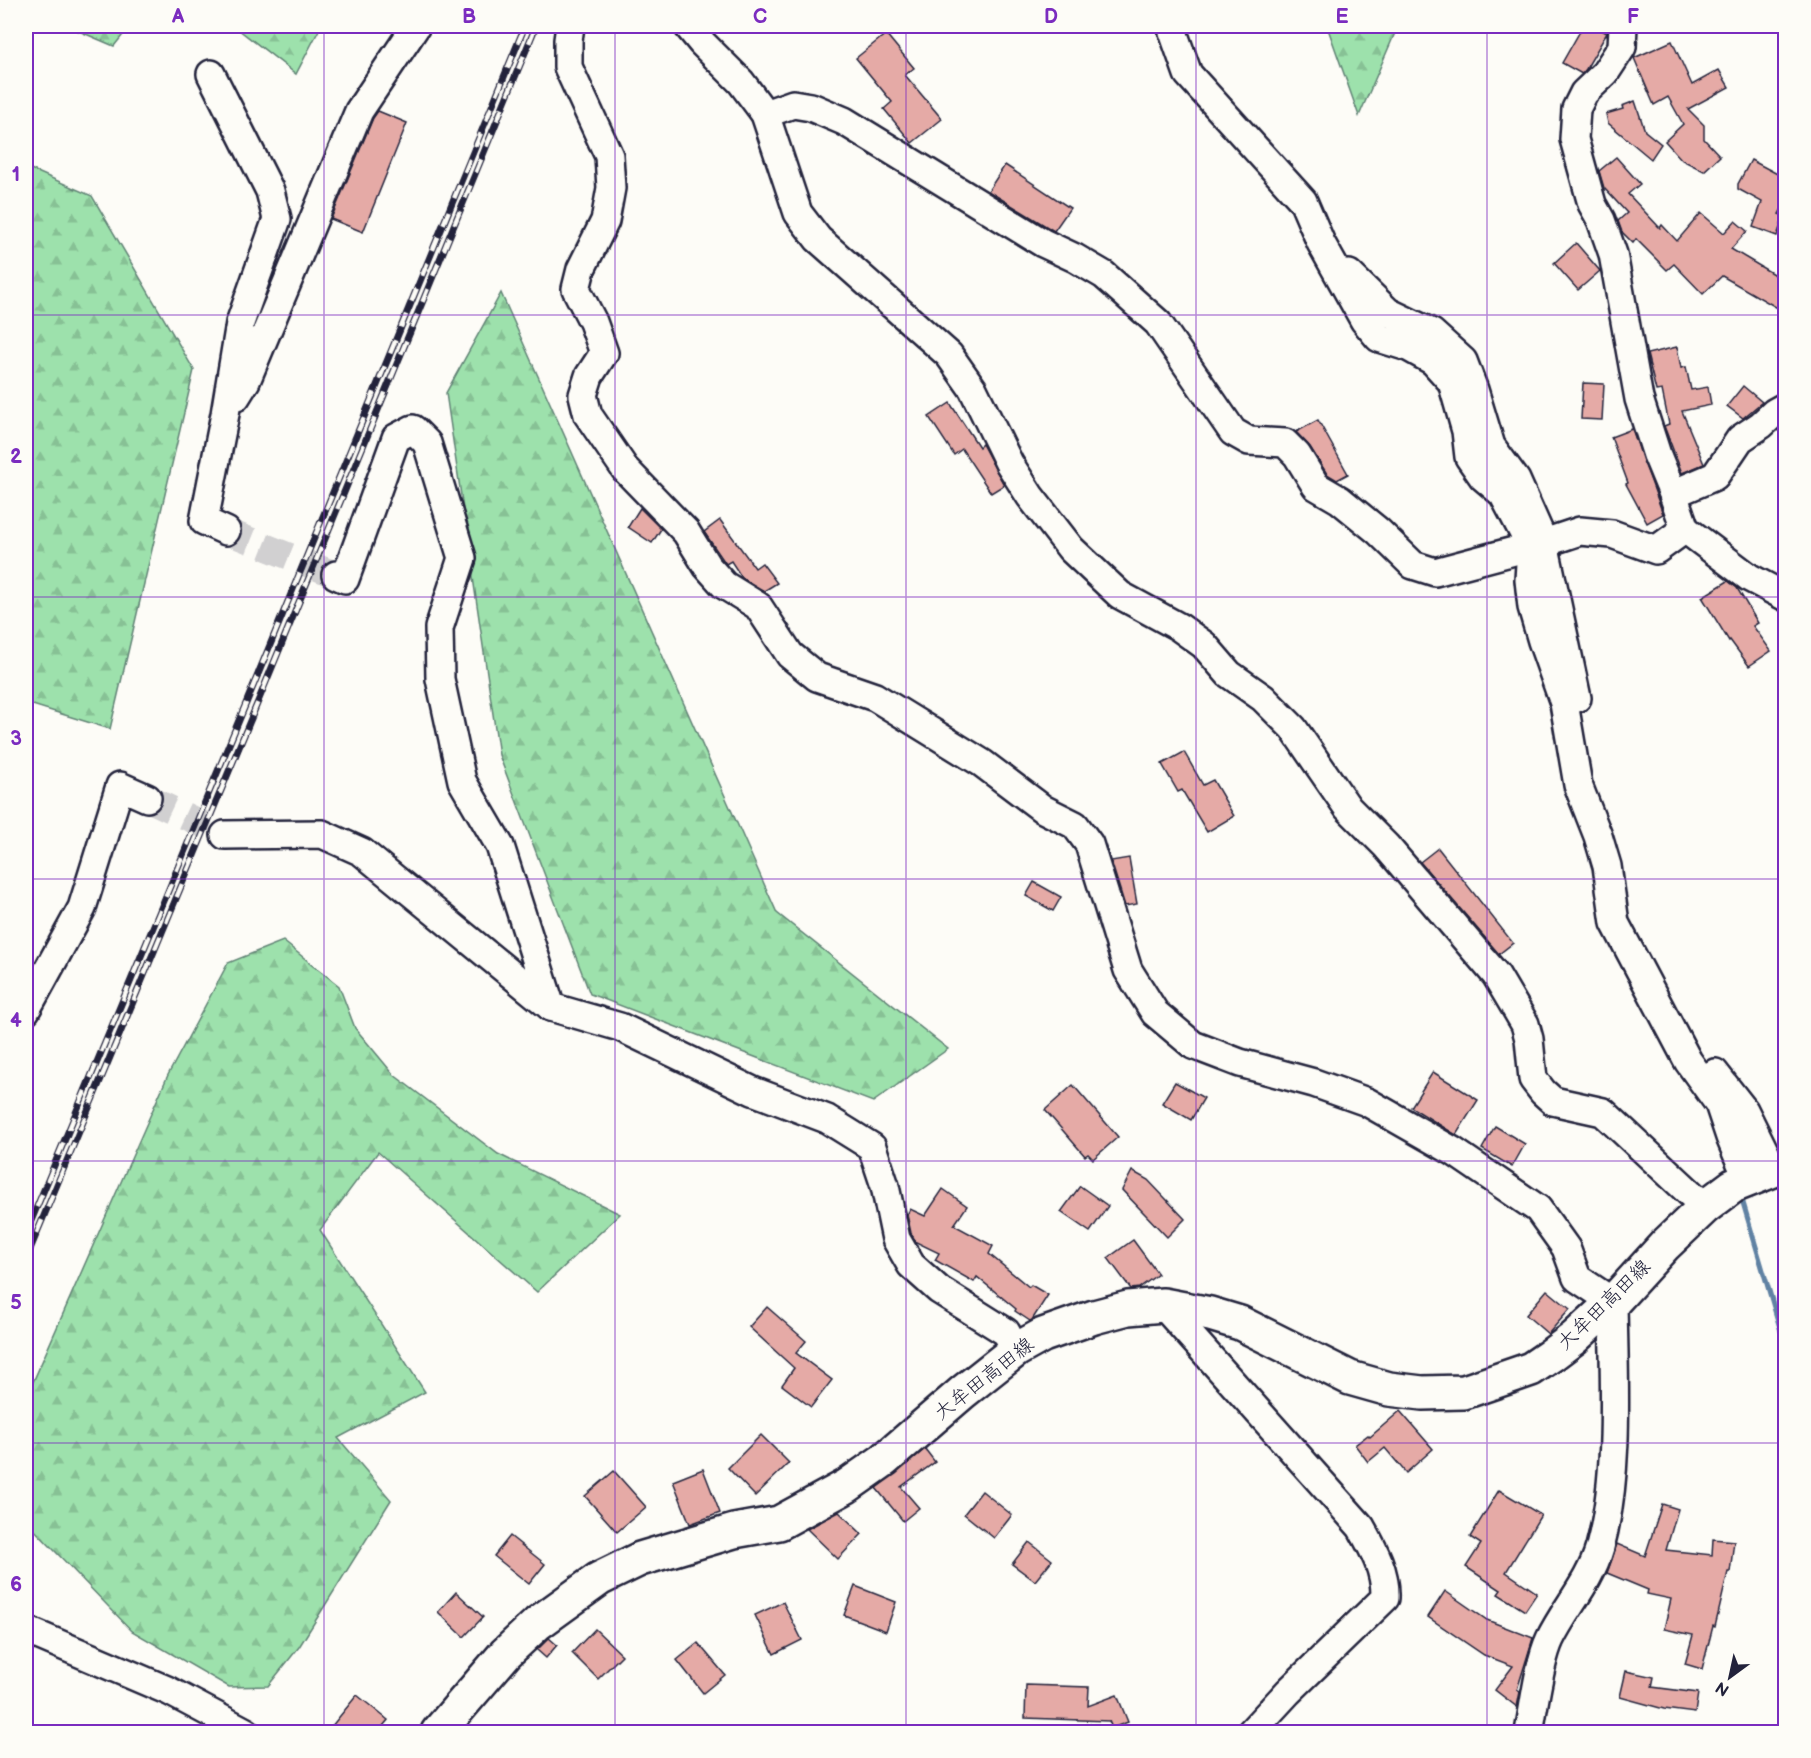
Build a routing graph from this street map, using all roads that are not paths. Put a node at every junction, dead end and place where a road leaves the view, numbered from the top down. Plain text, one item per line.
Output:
1 (416, 26) edge
2 (570, 26) edge
3 (688, 26) edge
4 (1171, 26) edge
5 (1185, 26) edge
6 (1623, 26) edge
7 (211, 74) dead end
8 (765, 114) junction
9 (1785, 406) edge
10 (225, 414) junction
11 (1673, 494) junction
12 (1685, 529) junction
13 (226, 531) tunnel mouth
14 (1538, 545) junction
15 (336, 576) dead end
16 (1785, 597) edge
17 (147, 798) tunnel mouth
18 (225, 835) tunnel mouth
19 (551, 1007) junction
20 (26, 1010) edge
21 (1769, 1171) edge
22 (1705, 1207) junction
23 (1613, 1302) junction
24 (1163, 1305) junction
25 (1016, 1350) junction
26 (26, 1630) edge
27 (246, 1732) edge
28 (438, 1732) edge
29 (1251, 1732) edge
30 (1529, 1732) edge

1 - 10 street
2 - 23 street
3 - 8 street
4 - 14 street
5 - 14 street
6 - 11 street
7 - 10 street
8 - 14 street
8 - 22 street
9 - 11 street
10 - 13 street
11 - 12 street
12 - 14 street
12 - 16 street
14 - 21 street
15 - 19 street
17 - 20 street
18 - 19 street
19 - 25 street
21 - 22 main road, 大牟田高田線
22 - 23 main road, 大牟田高田線
23 - 24 main road, 大牟田高田線
23 - 30 street
24 - 25 main road, 大牟田高田線
24 - 29 street
25 - 28 main road, 大牟田高田線
26 - 27 street

